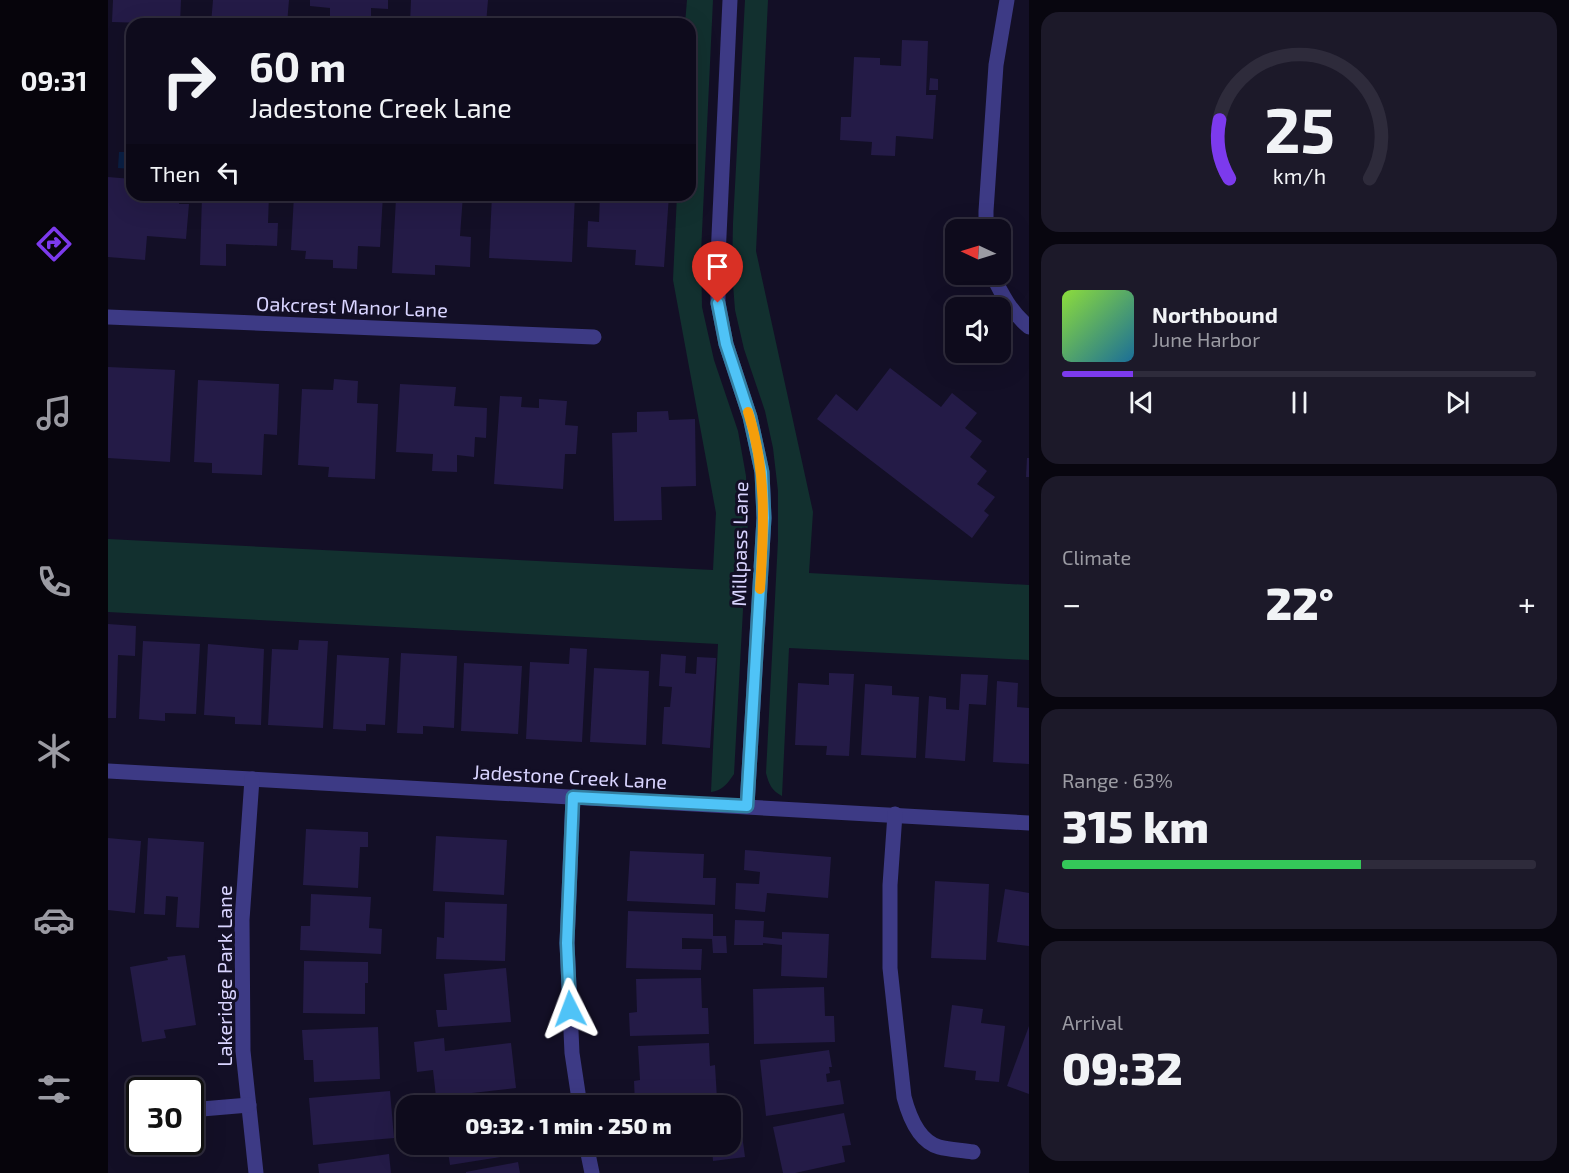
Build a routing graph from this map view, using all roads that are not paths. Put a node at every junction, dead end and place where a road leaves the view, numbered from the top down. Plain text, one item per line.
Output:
1 (730, 0) edge
2 (1007, 0) edge
3 (986, 219) edge
4 (997, 285) edge
5 (108, 317) edge
6 (1029, 327) edge
7 (594, 337) dead end
8 (108, 771) edge
9 (252, 779) junction
10 (573, 797) junction
11 (747, 806) junction
12 (895, 814) junction
13 (1029, 823) edge
14 (578, 1095) edge
15 (249, 1105) junction
16 (204, 1109) edge
17 (974, 1152) dead end
18 (588, 1155) edge
19 (256, 1173) edge
20 (592, 1173) edge

1 - 11 street, Millpass Lane
2 - 3 street
4 - 6 street
5 - 7 street, Oakcrest Manor Lane
8 - 9 street, Jadestone Creek Lane
9 - 10 street, Jadestone Creek Lane
9 - 15 street, Lakeridge Park Lane
10 - 11 street, Jadestone Creek Lane
10 - 14 street
11 - 12 street, Jadestone Creek Lane
12 - 13 street, Jadestone Creek Lane
12 - 17 street
15 - 16 street
15 - 19 street, Lakeridge Park Lane
18 - 20 street

